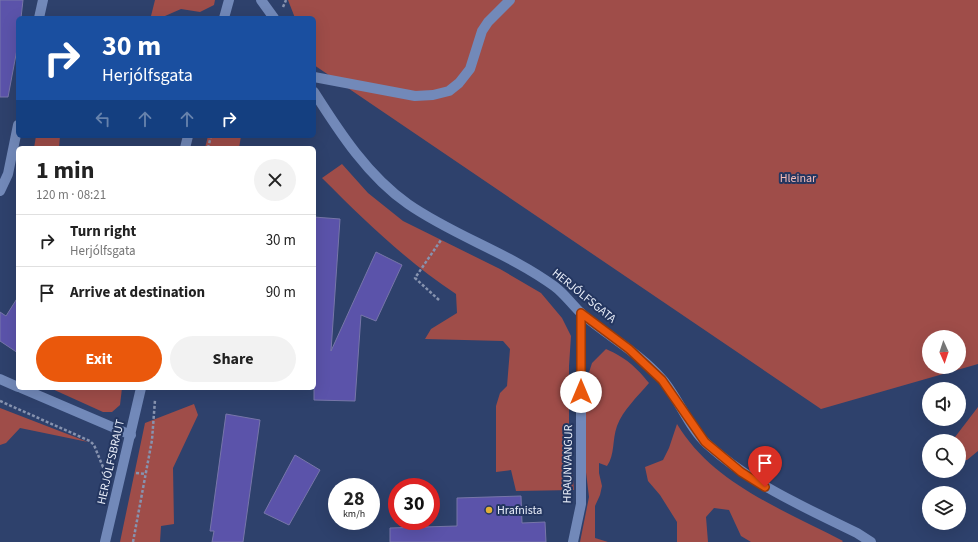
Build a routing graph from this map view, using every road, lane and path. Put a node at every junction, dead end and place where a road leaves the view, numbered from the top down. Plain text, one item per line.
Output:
1 (42, 0) edge
2 (229, 0) edge
3 (261, 0) edge
4 (510, 0) edge
5 (39, 16) edge
6 (225, 16) edge
7 (273, 16) edge
8 (316, 77) edge
9 (316, 95) edge
10 (16, 136) edge
11 (0, 191) edge
12 (450, 228) junction
13 (439, 300) dead end
14 (581, 313) junction
15 (0, 379) edge
16 (16, 385) edge
17 (26, 390) edge
18 (141, 390) edge
19 (156, 395) dead end
20 (0, 401) edge
21 (131, 435) junction
22 (123, 471) junction
23 (146, 474) junction
24 (106, 542) edge
25 (133, 542) edge
26 (573, 542) edge
27 (871, 542) edge

1 - 5 street
2 - 6 street
3 - 7 street
4 - 8 street
9 - 12 street, HERJÓLFSGATA
10 - 11 street
12 - 13 path
12 - 14 street, HERJÓLFSGATA
14 - 26 street, HRAUNVANGUR
14 - 27 street, HERJÓLFSGATA
15 - 16 street
17 - 21 street
18 - 21 street, HERJÓLFSBRAUT
19 - 23 path
20 - 22 path
21 - 22 street, HERJÓLFSBRAUT
22 - 23 path
22 - 24 street, HERJÓLFSBRAUT
23 - 25 path

